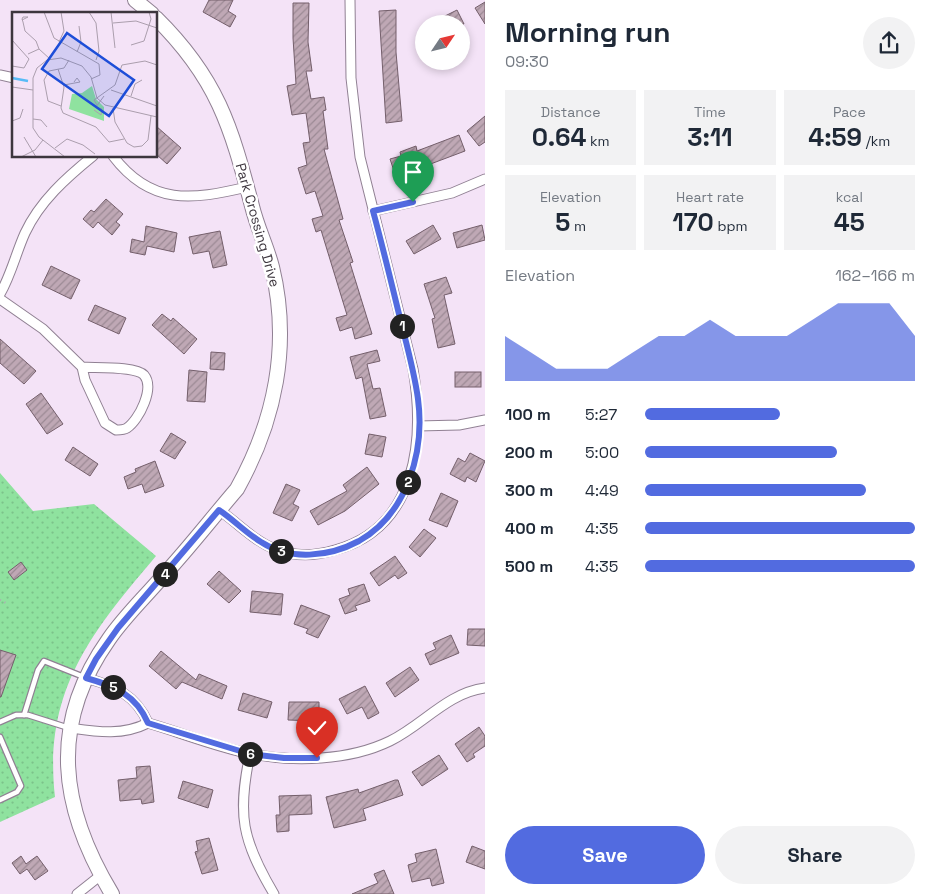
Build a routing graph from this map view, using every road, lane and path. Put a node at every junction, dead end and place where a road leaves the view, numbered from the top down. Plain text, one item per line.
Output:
1 (350, 0) edge
2 (158, 20) edge
3 (91, 158) edge
4 (115, 158) edge
5 (485, 179) edge
6 (247, 187) junction
7 (373, 211) junction
8 (0, 294) edge
9 (0, 299) edge
10 (82, 367) junction
11 (485, 420) edge
12 (418, 426) junction
13 (219, 510) junction
14 (0, 600) edge
15 (8, 604) dead end
16 (86, 678) junction
17 (485, 688) edge
18 (24, 715) junction
19 (0, 722) edge
20 (148, 723) junction
21 (70, 728) junction
22 (0, 737) edge
23 (250, 754) junction
24 (0, 800) edge
25 (101, 875) junction
26 (77, 894) edge
27 (112, 894) edge
28 (274, 894) edge

1 - 7 street
2 - 6 street, Park Crossing Drive
3 - 8 street
4 - 6 street
5 - 7 street
6 - 13 street, Park Crossing Drive
7 - 12 street
9 - 10 street
10 - 10 street
11 - 12 street
12 - 13 street
13 - 16 street, Park Crossing Drive
14 - 15 path
16 - 18 lane
16 - 20 street
16 - 21 street, Park Crossing Drive
17 - 23 street
18 - 19 lane
18 - 21 lane
20 - 21 street
20 - 23 street
21 - 25 street, Park Crossing Drive
22 - 24 lane
23 - 28 street
25 - 26 street
25 - 27 street, Park Crossing Drive

